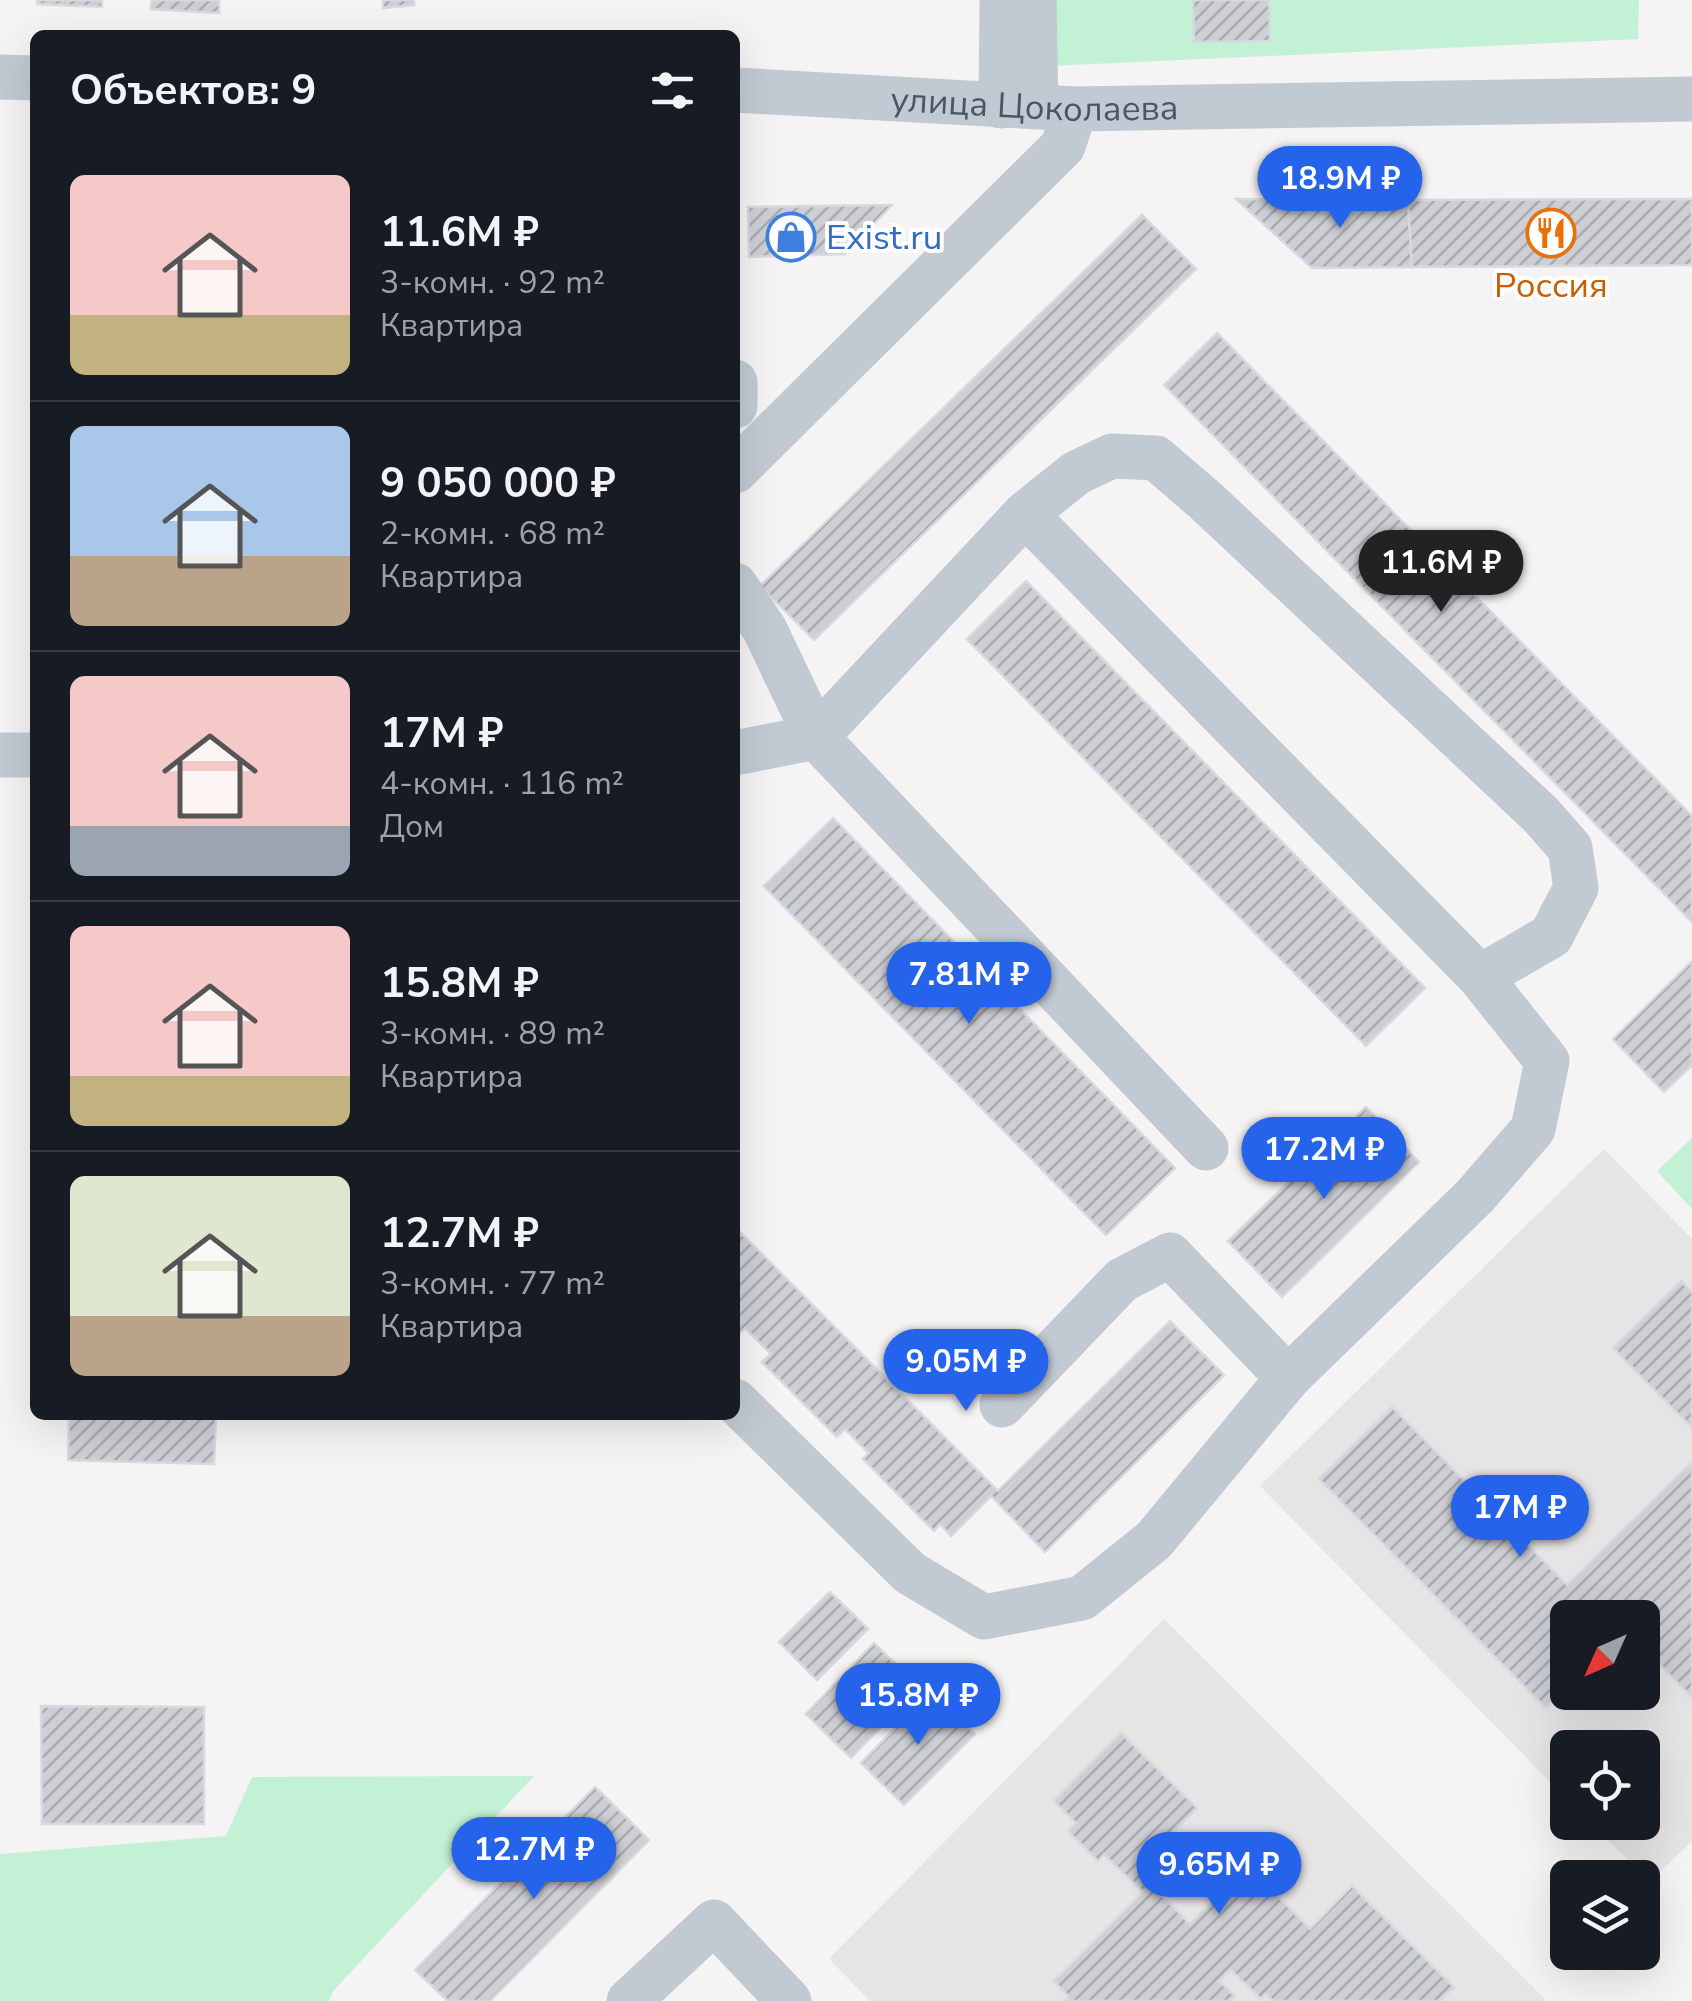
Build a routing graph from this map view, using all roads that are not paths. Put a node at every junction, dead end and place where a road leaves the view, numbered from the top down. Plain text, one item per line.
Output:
1 (1002, 0) edge
2 (1034, 0) edge
3 (0, 77) edge
4 (30, 78) edge
5 (740, 90) edge
6 (1692, 100) edge
7 (1037, 107) junction
8 (740, 466) edge
9 (1025, 514) junction
10 (740, 593) edge
11 (816, 736) junction
12 (740, 752) edge
13 (0, 754) edge
14 (30, 755) edge
15 (1480, 977) junction
16 (1206, 1148) dead end
17 (1288, 1378) junction
18 (1002, 1405) dead end
19 (740, 1406) edge
20 (629, 2001) edge
21 (788, 2001) edge

1 - 7 street
2 - 7 street
3 - 4 street
5 - 7 street, улица Цоколаева
6 - 7 street, улица Цоколаева
7 - 8 street
9 - 11 street
9 - 15 street
9 - 15 street
10 - 11 street
11 - 12 street
11 - 16 street
13 - 14 street
15 - 17 street
17 - 18 street
17 - 19 street
20 - 21 street

